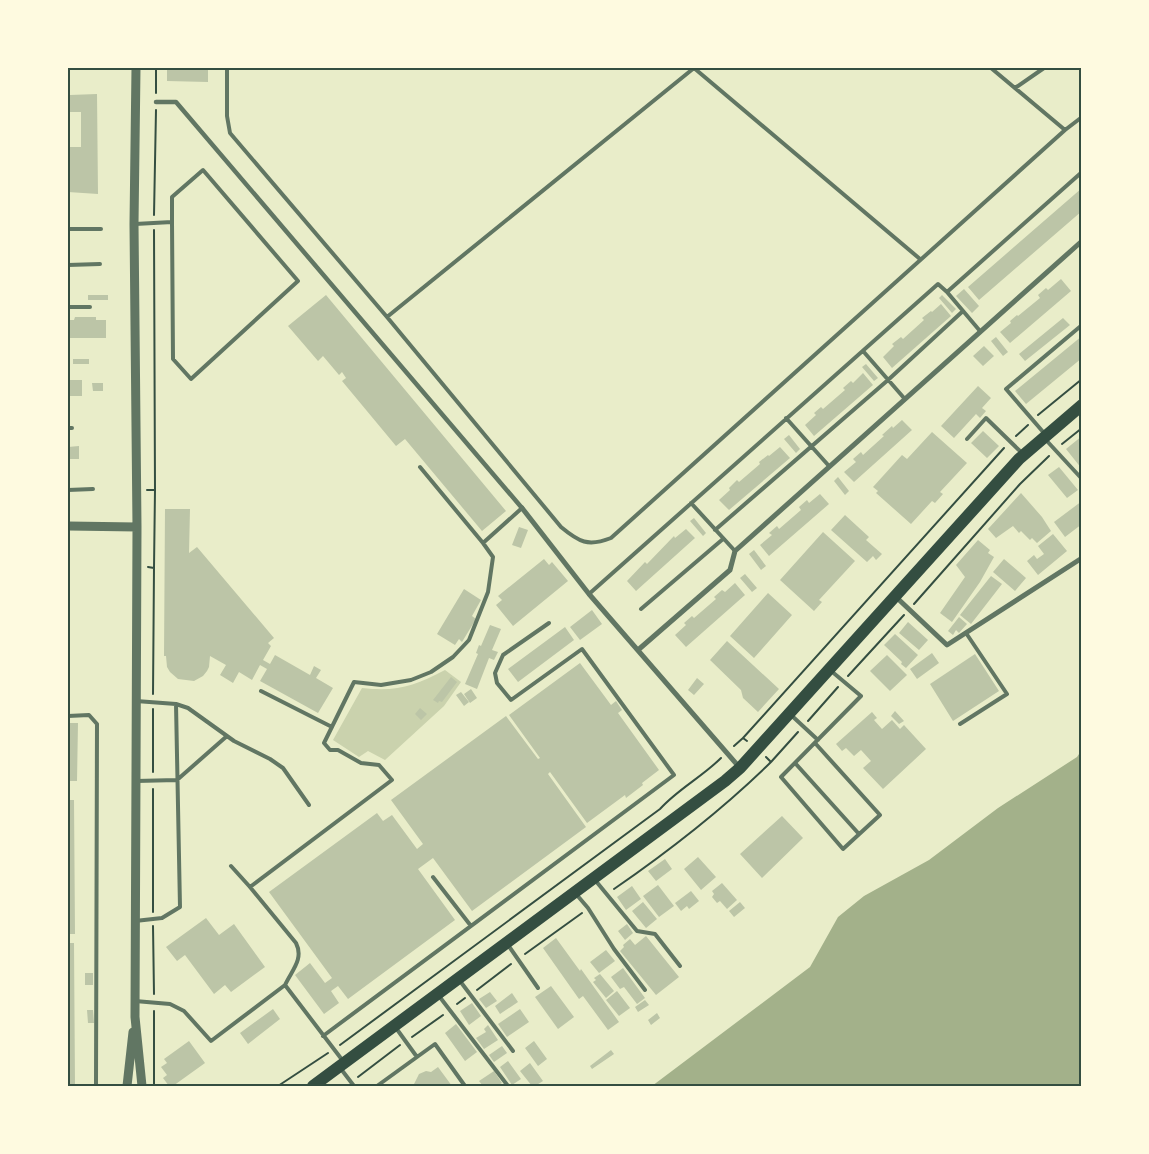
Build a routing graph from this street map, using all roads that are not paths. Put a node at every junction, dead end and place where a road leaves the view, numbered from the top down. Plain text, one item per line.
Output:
1 (136, 68) edge
2 (227, 68) edge
3 (991, 68) edge
4 (1044, 68) edge
5 (1015, 88) junction
6 (156, 102) road end
7 (1082, 118) edge
8 (1065, 130) junction
9 (1082, 172) edge
10 (172, 222) junction
11 (134, 224) junction
12 (68, 229) edge
13 (101, 229) dead end
14 (1082, 241) edge
15 (920, 259) junction
16 (100, 264) dead end
17 (68, 265) edge
18 (947, 292) junction
19 (68, 307) edge
20 (90, 307) dead end
21 (963, 311) junction
22 (387, 317) junction
23 (1082, 325) edge
24 (980, 331) junction
25 (863, 351) junction
26 (888, 380) junction
27 (904, 398) junction
28 (1081, 406) edge
29 (786, 418) junction
30 (1045, 436) junction
31 (968, 438) dead end
32 (812, 447) junction
33 (1024, 455) junction
34 (829, 466) junction
35 (420, 467) dead end
36 (1082, 479) edge
37 (93, 489) dead end
38 (68, 490) edge
39 (691, 503) junction
40 (522, 508) junction
41 (68, 526) edge
42 (136, 526) junction
43 (715, 530) junction
44 (723, 538) junction
45 (483, 543) junction
46 (734, 551) junction
47 (1082, 558) edge
48 (589, 594) junction
49 (895, 596) junction
50 (641, 609) dead end
51 (549, 623) dead end
52 (966, 633) junction
53 (638, 650) junction
54 (829, 669) junction
55 (260, 691) dead end
56 (136, 701) junction
57 (176, 704) junction
58 (790, 713) junction
59 (68, 716) edge
60 (960, 724) dead end
61 (332, 727) junction
62 (227, 736) junction
63 (816, 741) junction
64 (795, 763) junction
65 (740, 768) junction
66 (177, 780) junction
67 (136, 781) junction
68 (309, 804) dead end
69 (859, 834) junction
70 (231, 866) dead end
71 (434, 877) dead end
72 (594, 878) junction
73 (250, 887) junction
74 (574, 892) junction
75 (135, 921) junction
76 (471, 926) junction
77 (506, 943) junction
78 (680, 966) dead end
79 (458, 978) junction
80 (285, 985) junction
81 (538, 988) dead end
82 (645, 990) dead end
83 (437, 994) junction
84 (135, 1001) junction
85 (135, 1017) junction
86 (394, 1026) junction
87 (323, 1036) junction
88 (513, 1051) dead end
89 (417, 1057) junction
90 (342, 1065) junction
91 (384, 1081) junction
92 (96, 1086) edge
93 (127, 1086) edge
94 (142, 1086) edge
95 (313, 1086) edge
96 (354, 1086) edge
97 (377, 1086) edge
98 (389, 1086) edge
99 (465, 1086) edge
100 (508, 1086) edge

1 - 11 street
2 - 22 lane
3 - 5 lane
4 - 5 lane
5 - 8 lane
6 - 40 street
7 - 8 lane
8 - 15 lane
9 - 18 lane
10 - 10 lane
10 - 11 lane
11 - 42 street
12 - 13 lane
14 - 24 street
15 - 22 lane
15 - 22 lane
16 - 17 lane
18 - 21 lane
18 - 25 lane
19 - 20 lane
21 - 24 lane
21 - 26 lane
23 - 30 lane
24 - 27 street
25 - 26 lane
25 - 29 lane
26 - 27 lane
26 - 32 lane
27 - 34 street
28 - 30 highway
29 - 32 lane
29 - 39 lane
30 - 33 highway
30 - 36 lane
31 - 33 lane
32 - 34 lane
32 - 43 lane
33 - 49 highway
34 - 46 street
35 - 45 lane
37 - 38 lane
39 - 43 lane
39 - 48 lane
40 - 45 lane
40 - 48 street
41 - 42 street
42 - 56 street
43 - 44 lane
44 - 46 lane
44 - 50 lane
45 - 61 lane
46 - 53 street
47 - 52 street
48 - 53 street
49 - 52 street
49 - 54 highway
51 - 76 lane
52 - 60 lane
53 - 65 street
54 - 58 highway
54 - 63 lane
55 - 61 lane
56 - 57 lane
56 - 67 street
57 - 62 lane
57 - 66 lane
58 - 63 lane
58 - 65 highway
59 - 92 lane
61 - 73 lane
62 - 66 lane
62 - 68 lane
63 - 64 lane
63 - 69 lane
64 - 69 lane
64 - 69 lane
65 - 72 highway
66 - 67 lane
66 - 75 lane
67 - 75 street
70 - 73 lane
71 - 76 lane
72 - 74 highway
72 - 78 lane
73 - 80 lane
74 - 77 highway
74 - 82 lane
75 - 84 street
76 - 87 lane
77 - 79 highway
77 - 81 lane
79 - 83 highway
79 - 88 lane
80 - 84 lane
80 - 87 lane
83 - 86 highway
83 - 100 lane
84 - 85 street
85 - 93 street
85 - 94 street
86 - 89 lane
86 - 90 highway
87 - 90 lane
89 - 91 lane
89 - 99 lane
90 - 95 highway
90 - 96 lane
91 - 97 lane
91 - 98 lane

